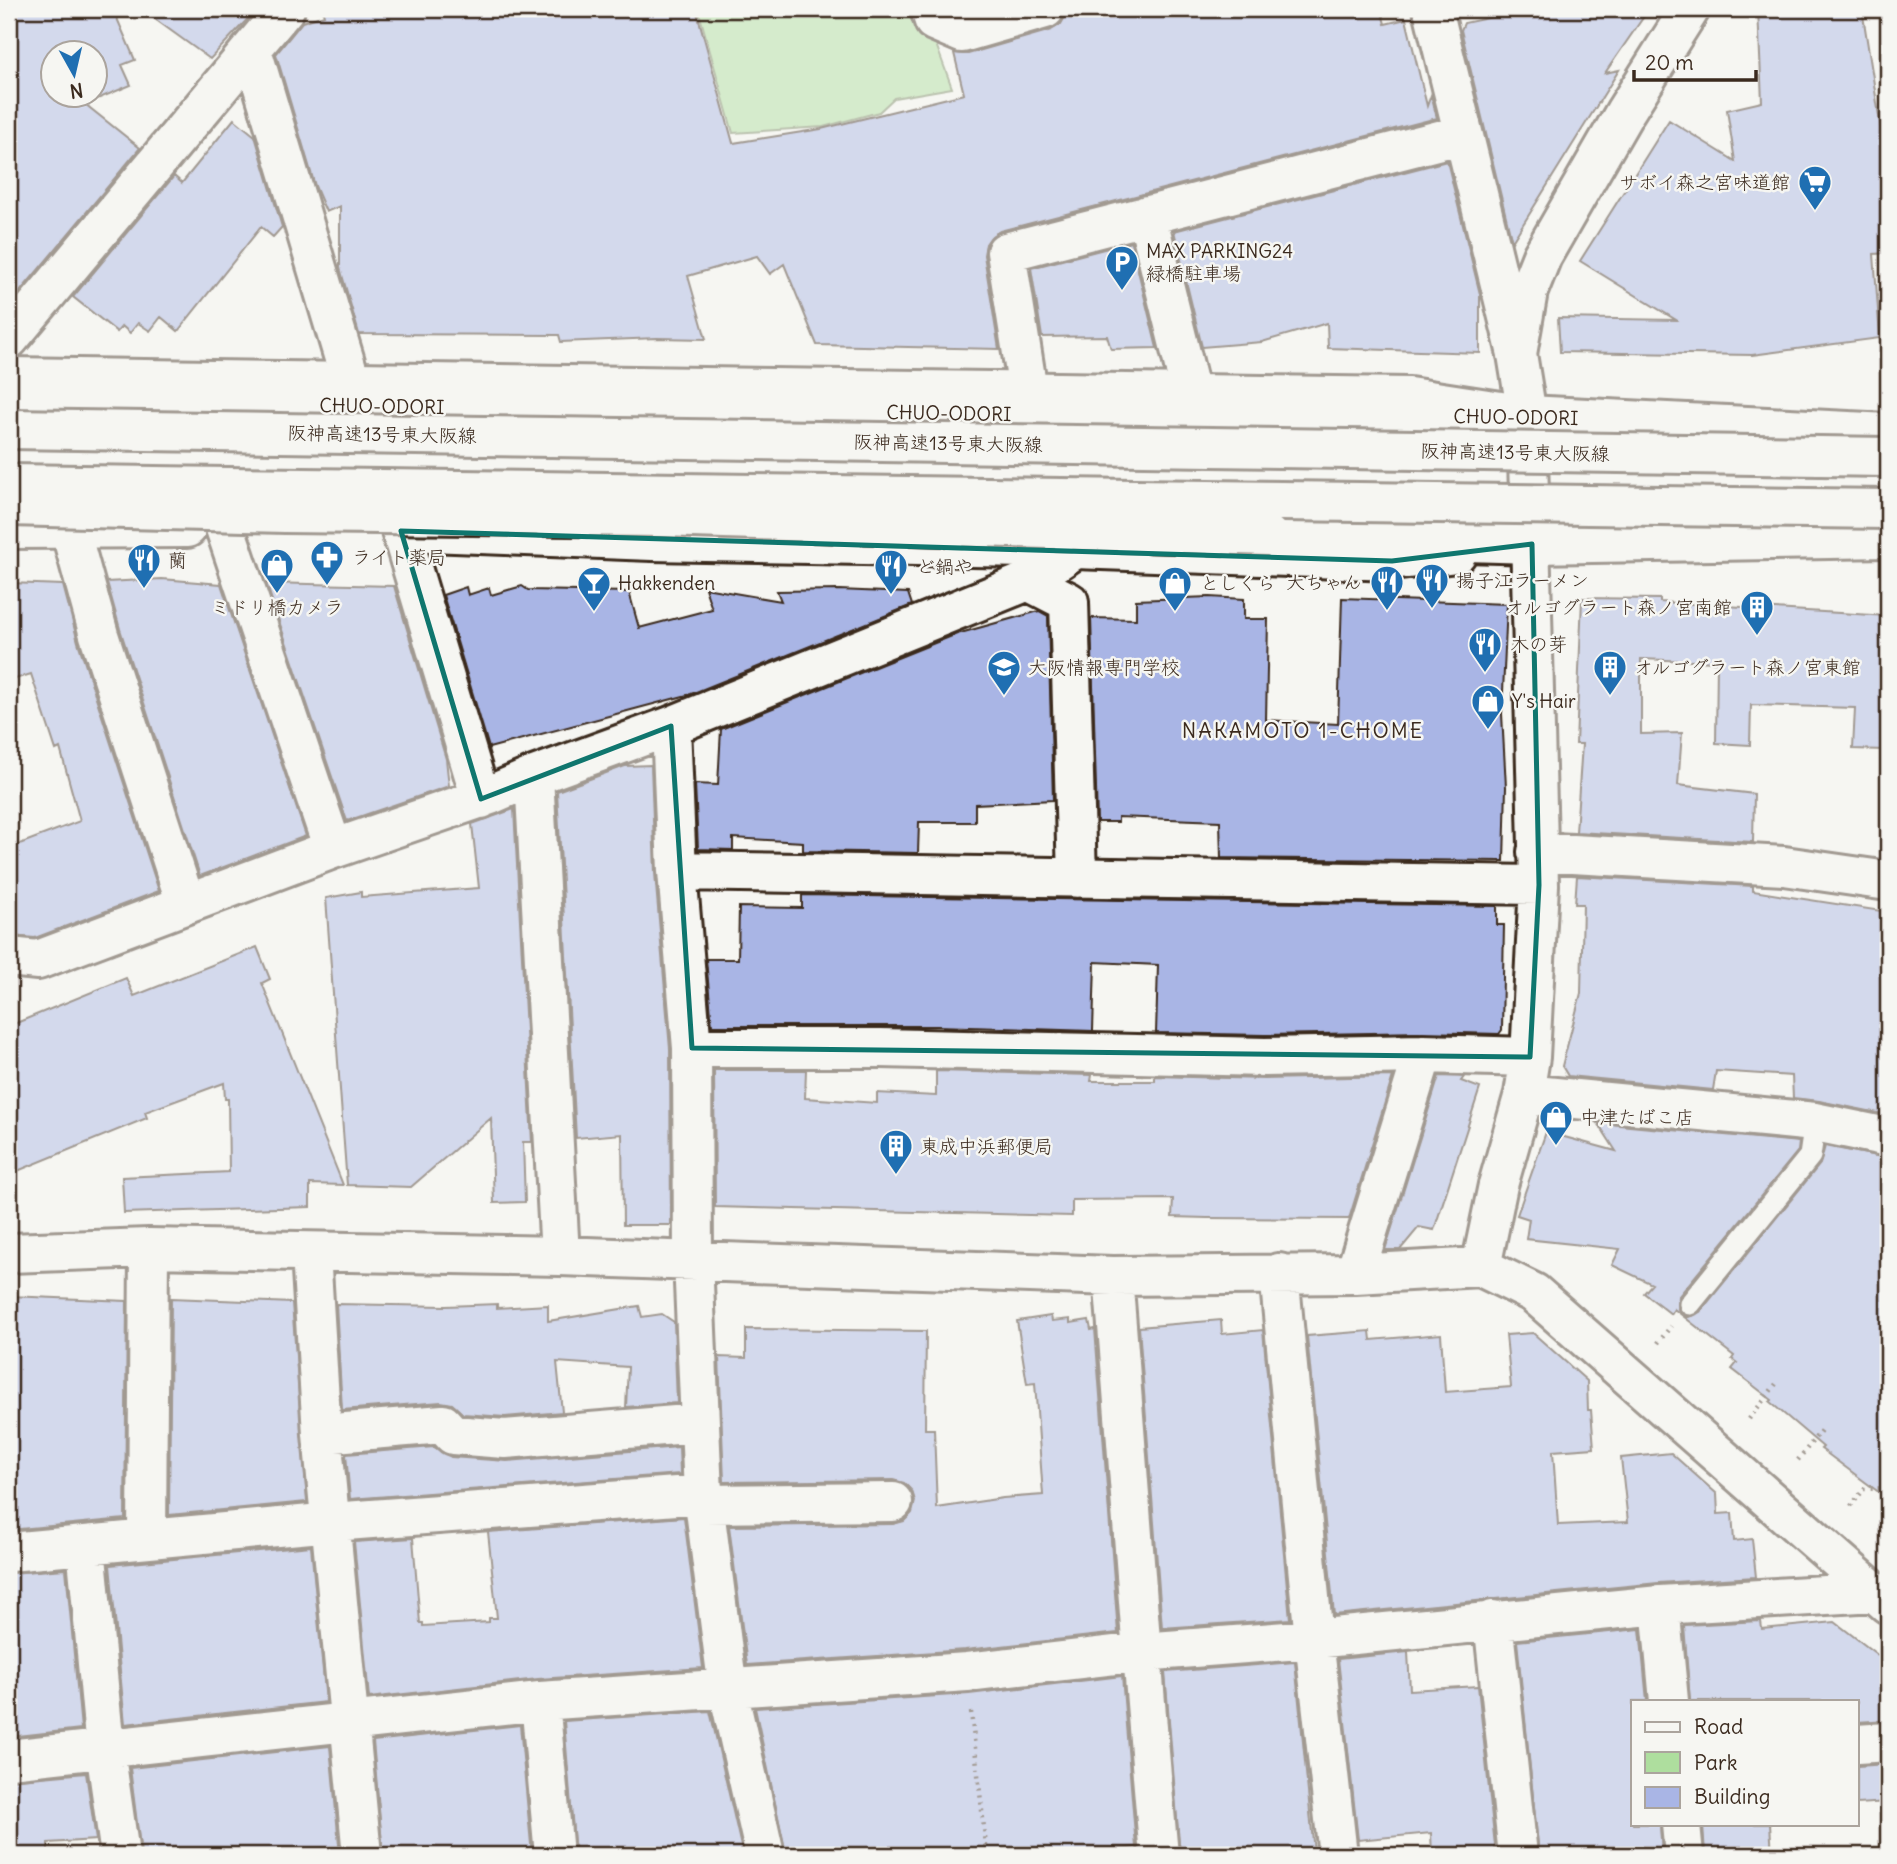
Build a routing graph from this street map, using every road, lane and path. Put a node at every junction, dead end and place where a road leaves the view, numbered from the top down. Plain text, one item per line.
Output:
1 (285, 9) edge
2 (930, 9) edge
3 (1045, 9) edge
4 (1433, 9) edge
5 (1690, 9) edge
6 (252, 50) junction
7 (1463, 134) junction
8 (1147, 215) junction
9 (9, 340) edge
10 (1517, 354) junction
11 (9, 377) edge
12 (351, 382) junction
13 (1028, 391) junction
14 (1191, 394) junction
15 (9, 401) edge
16 (1527, 415) junction
17 (9, 429) edge
18 (1888, 433) edge
19 (1888, 457) edge
20 (9, 484) edge
21 (9, 506) edge
22 (1888, 509) edge
23 (225, 528) junction
24 (9, 529) edge
25 (70, 529) junction
26 (401, 531) junction
27 (1888, 538) edge
28 (1532, 544) junction
29 (1075, 549) junction
30 (1028, 581) junction
31 (671, 726) junction
32 (534, 776) junction
33 (481, 799) junction
34 (333, 849) junction
35 (1538, 869) junction
36 (677, 870) junction
37 (1077, 878) junction
38 (1888, 881) edge
39 (186, 904) junction
40 (9, 957) edge
41 (692, 1048) junction
42 (1423, 1054) junction
43 (1527, 1075) junction
44 (1815, 1122) junction
45 (1888, 1137) edge
46 (149, 1248) junction
47 (9, 1253) edge
48 (312, 1253) junction
49 (560, 1255) junction
50 (693, 1260) junction
51 (1481, 1267) junction
52 (1279, 1273) junction
53 (1355, 1274) junction
54 (1113, 1276) junction
55 (1684, 1312) joint
56 (1658, 1343) dead end
57 (1776, 1384) dead end
58 (1749, 1419) dead end
59 (700, 1423) junction
60 (1822, 1429) dead end
61 (322, 1434) junction
62 (1798, 1460) dead end
63 (1888, 1488) edge
64 (704, 1499) junction
65 (894, 1502) dead end
66 (1851, 1506) dead end
67 (332, 1522) junction
68 (147, 1538) junction
69 (86, 1546) junction
70 (9, 1552) edge
71 (1882, 1598) edge
72 (1660, 1605) junction
73 (1493, 1620) junction
74 (1314, 1639) junction
75 (1140, 1652) junction
76 (967, 1672) junction
77 (727, 1690) junction
78 (1669, 1700) edge
79 (540, 1701) junction
80 (350, 1723) junction
81 (1888, 1742) edge
82 (1858, 1744) edge
83 (105, 1749) junction
84 (9, 1759) edge
85 (1681, 1826) edge
86 (120, 1855) edge
87 (362, 1855) edge
88 (554, 1855) edge
89 (765, 1855) edge
90 (987, 1855) edge
91 (1159, 1855) edge
92 (1338, 1855) edge
93 (1518, 1855) edge
94 (1684, 1855) edge

1 - 6 main road
2 - 3 main road
4 - 7 main road
5 - 10 main road
6 - 9 main road
6 - 12 main road
7 - 8 main road
7 - 10 main road
8 - 13 main road
8 - 14 main road
10 - 16 main road
11 - 12 main road
12 - 13 main road
13 - 14 main road
14 - 16 main road
15 - 16 main road, CHUO-ODORI
16 - 18 main road, CHUO-ODORI
16 - 28 main road
17 - 19 main road, 阪神高速13号東大阪線, bridge
20 - 22 main road, bridge
21 - 28 main road, bridge
23 - 25 main road
23 - 26 main road
23 - 34 main road
24 - 25 main road
25 - 39 main road
26 - 29 main road
26 - 33 main road
27 - 28 main road
28 - 29 main road
28 - 35 main road
29 - 30 main road
30 - 31 main road
30 - 37 main road
31 - 32 main road
31 - 36 main road
32 - 33 main road
32 - 49 main road
33 - 34 main road
34 - 39 main road
35 - 37 main road
35 - 38 main road
35 - 43 main road
36 - 37 main road
36 - 41 main road
39 - 40 main road
41 - 42 main road
41 - 50 main road
42 - 43 main road
42 - 53 main road
43 - 44 main road
43 - 51 main road
44 - 45 main road
44 - 55 lane
46 - 47 main road
46 - 48 main road
46 - 68 main road
48 - 49 main road
48 - 61 main road
49 - 50 main road
50 - 54 main road
50 - 59 main road
51 - 53 main road
51 - 71 main road
52 - 53 main road
52 - 54 main road
52 - 74 main road
54 - 75 main road
55 - 56 path
57 - 58 path
59 - 61 main road
59 - 64 main road
60 - 62 path
61 - 67 main road
63 - 66 path
64 - 65 main road
64 - 67 main road
64 - 77 main road
67 - 68 main road
67 - 80 main road
68 - 69 main road
69 - 70 main road
69 - 83 main road
71 - 72 main road
72 - 73 main road
72 - 78 main road
73 - 74 main road
73 - 93 main road
74 - 75 main road
74 - 92 main road
75 - 76 main road
75 - 91 main road
76 - 77 main road
76 - 90 path
77 - 79 main road
77 - 89 main road
79 - 80 main road
79 - 88 main road
80 - 83 main road
80 - 87 main road
81 - 82 main road
83 - 84 main road
83 - 86 main road
85 - 94 main road

